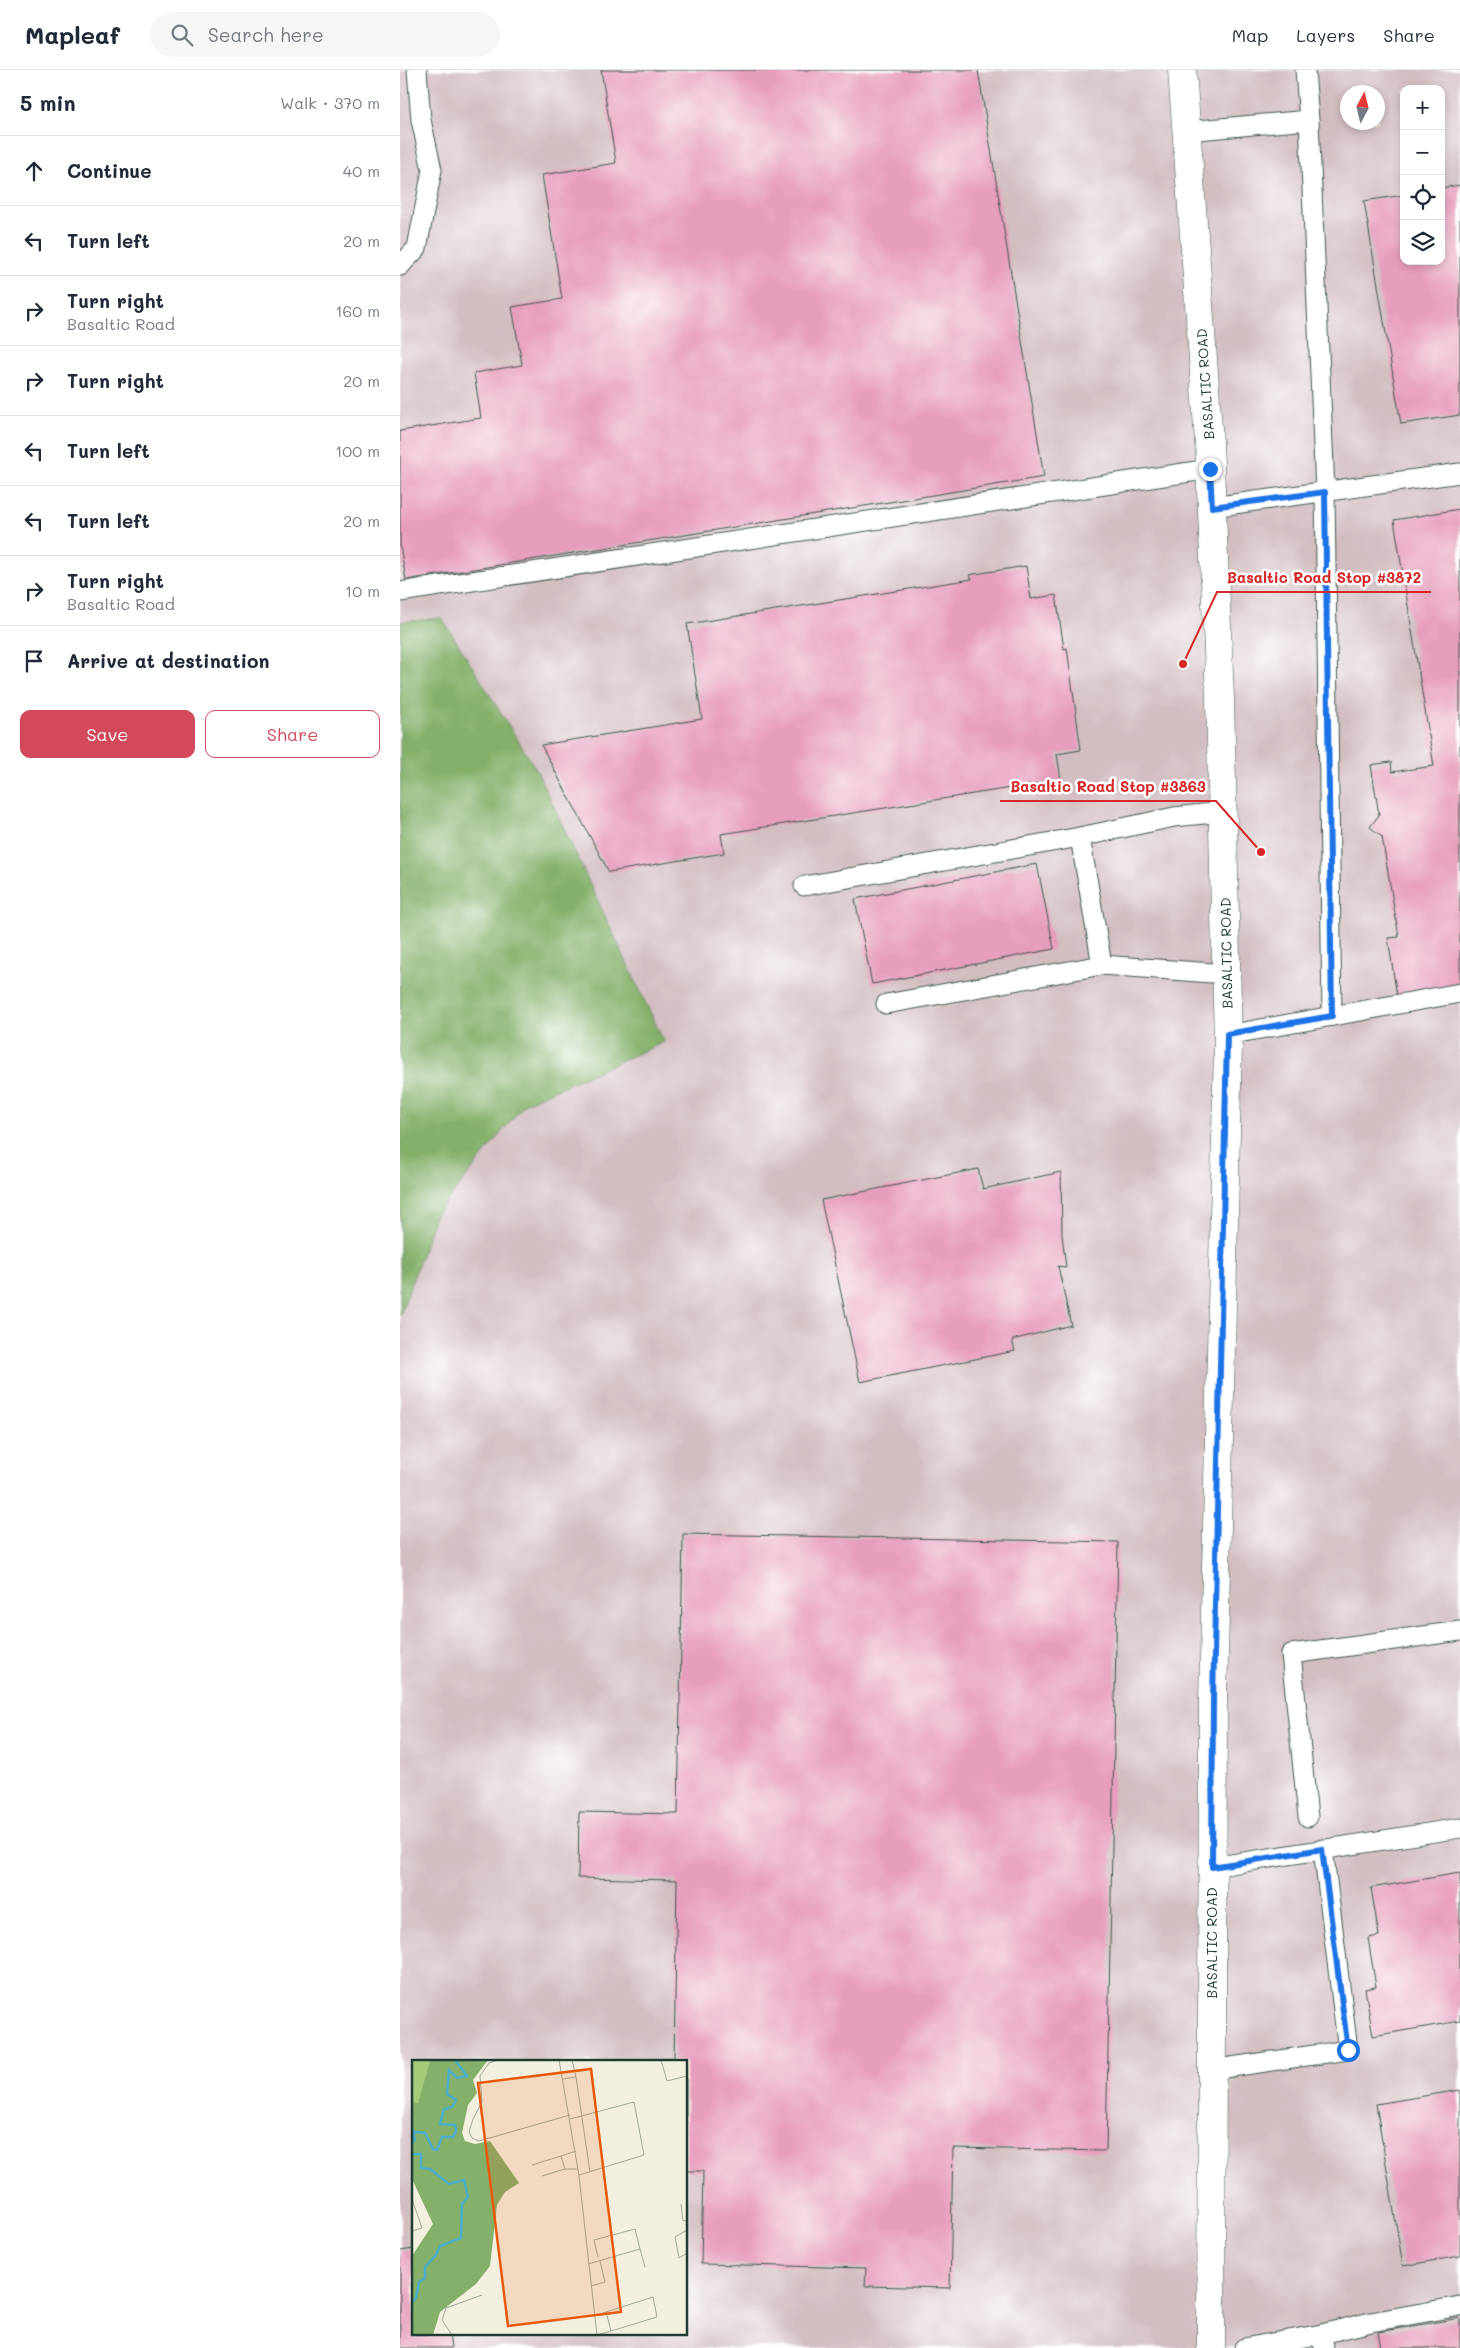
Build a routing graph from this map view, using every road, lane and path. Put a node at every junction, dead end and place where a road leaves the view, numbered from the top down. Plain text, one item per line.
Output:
1 (417, 70) edge
2 (1182, 70) edge
3 (1305, 70) edge
4 (1309, 120) junction
5 (1186, 131) junction
6 (400, 266) edge
7 (1210, 469) junction
8 (1460, 473) edge
9 (1325, 492) junction
10 (1212, 507) junction
11 (400, 592) edge
12 (1223, 812) junction
13 (1080, 837) junction
14 (804, 886) dead end
15 (1102, 965) junction
16 (1226, 974) junction
17 (1460, 993) edge
18 (886, 1004) dead end
19 (1332, 1016) junction
20 (1227, 1034) junction
21 (1460, 1631) edge
22 (1308, 1817) dead end
23 (1460, 1828) edge
24 (1322, 1849) junction
25 (1212, 1867) junction
26 (1211, 2070) junction
27 (1460, 2306) edge
28 (1323, 2341) edge
29 (1211, 2348) edge
30 (1244, 2348) edge

1 - 6 lane
2 - 5 street, BASALTIC ROAD
3 - 4 lane
4 - 5 lane
4 - 9 lane
5 - 7 street, BASALTIC ROAD
7 - 10 street, BASALTIC ROAD
7 - 11 lane
8 - 9 lane
9 - 10 lane
9 - 19 lane
10 - 12 street, BASALTIC ROAD
12 - 13 lane
12 - 16 street, BASALTIC ROAD
13 - 14 lane
13 - 15 lane
15 - 16 lane
15 - 18 lane
16 - 20 street, BASALTIC ROAD
17 - 19 lane
19 - 20 lane
20 - 25 street, BASALTIC ROAD
21 - 22 lane
23 - 24 lane
24 - 25 lane
24 - 26 lane
25 - 26 street, BASALTIC ROAD
26 - 29 street, BASALTIC ROAD
27 - 28 lane
28 - 30 lane

